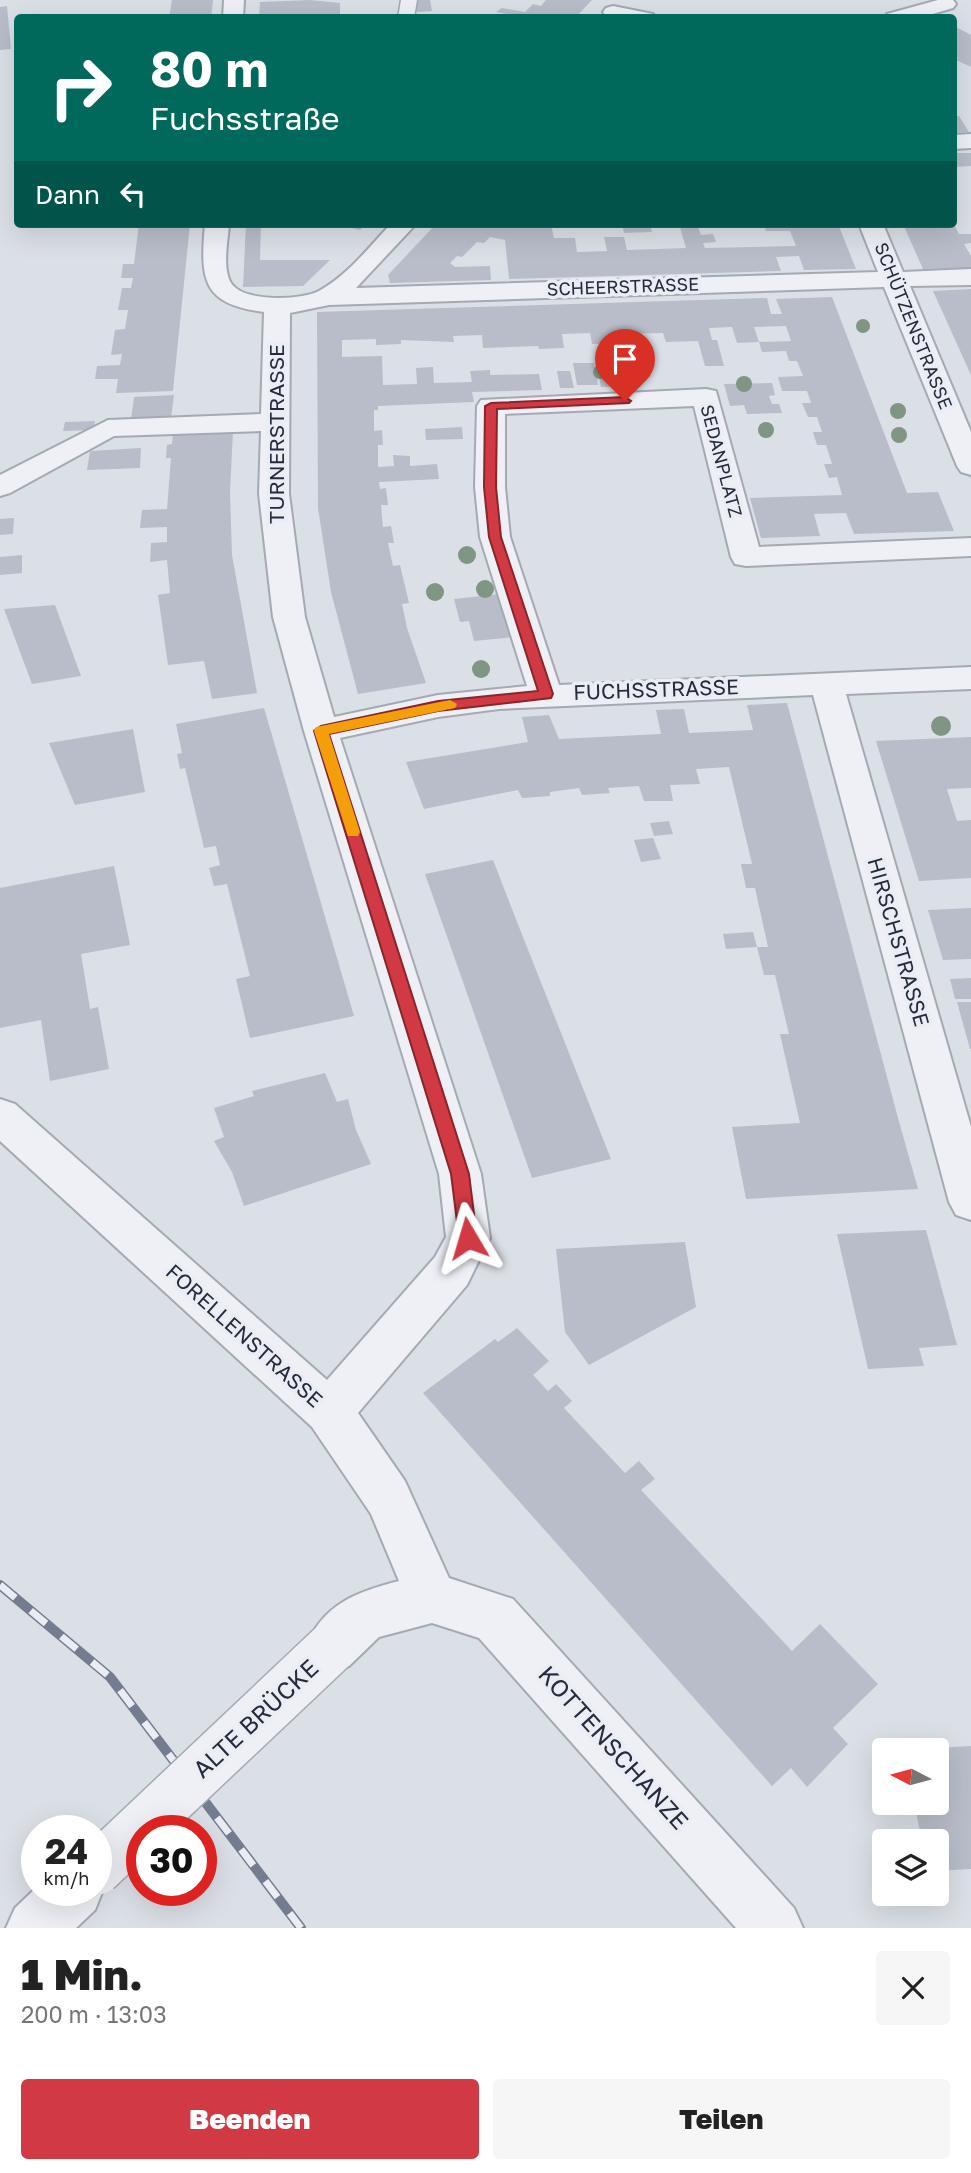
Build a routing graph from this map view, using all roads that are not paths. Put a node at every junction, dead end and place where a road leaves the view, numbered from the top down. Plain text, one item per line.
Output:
1 (948, 5) edge
2 (911, 14) edge
3 (217, 228) edge
4 (400, 228) edge
5 (873, 228) edge
6 (971, 276) edge
7 (893, 279) junction
8 (327, 297) junction
9 (277, 306) junction
10 (276, 422) junction
11 (971, 466) edge
12 (0, 487) edge
13 (971, 547) edge
14 (971, 678) edge
15 (826, 683) junction
16 (546, 694) junction
17 (321, 731) junction
18 (0, 1116) edge
19 (971, 1202) edge
20 (329, 1412) junction
21 (432, 1598) junction
22 (112, 1855) edge
23 (774, 1928) edge

1 - 2 street
3 - 9 street
4 - 8 street
5 - 7 street, SCHÜTZENSTRASSE
6 - 7 street, SCHEERSTRASSE
7 - 8 street, SCHEERSTRASSE
7 - 11 street, SCHÜTZENSTRASSE
8 - 9 street, SCHEERSTRASSE
9 - 10 street, TURNERSTRASSE
10 - 12 street
10 - 17 street, TURNERSTRASSE
13 - 16 street, SEDANPLATZ
14 - 15 street
15 - 16 street, FUCHSSTRASSE
15 - 19 street, HIRSCHSTRASSE
16 - 17 street, FUCHSSTRASSE
17 - 20 street, TURNERSTRASSE
18 - 20 street, FORELLENSTRASSE
20 - 21 street, FORELLENSTRASSE
21 - 22 street, ALTE BRÜCKE, bridge
21 - 23 street, KOTTENSCHANZE

